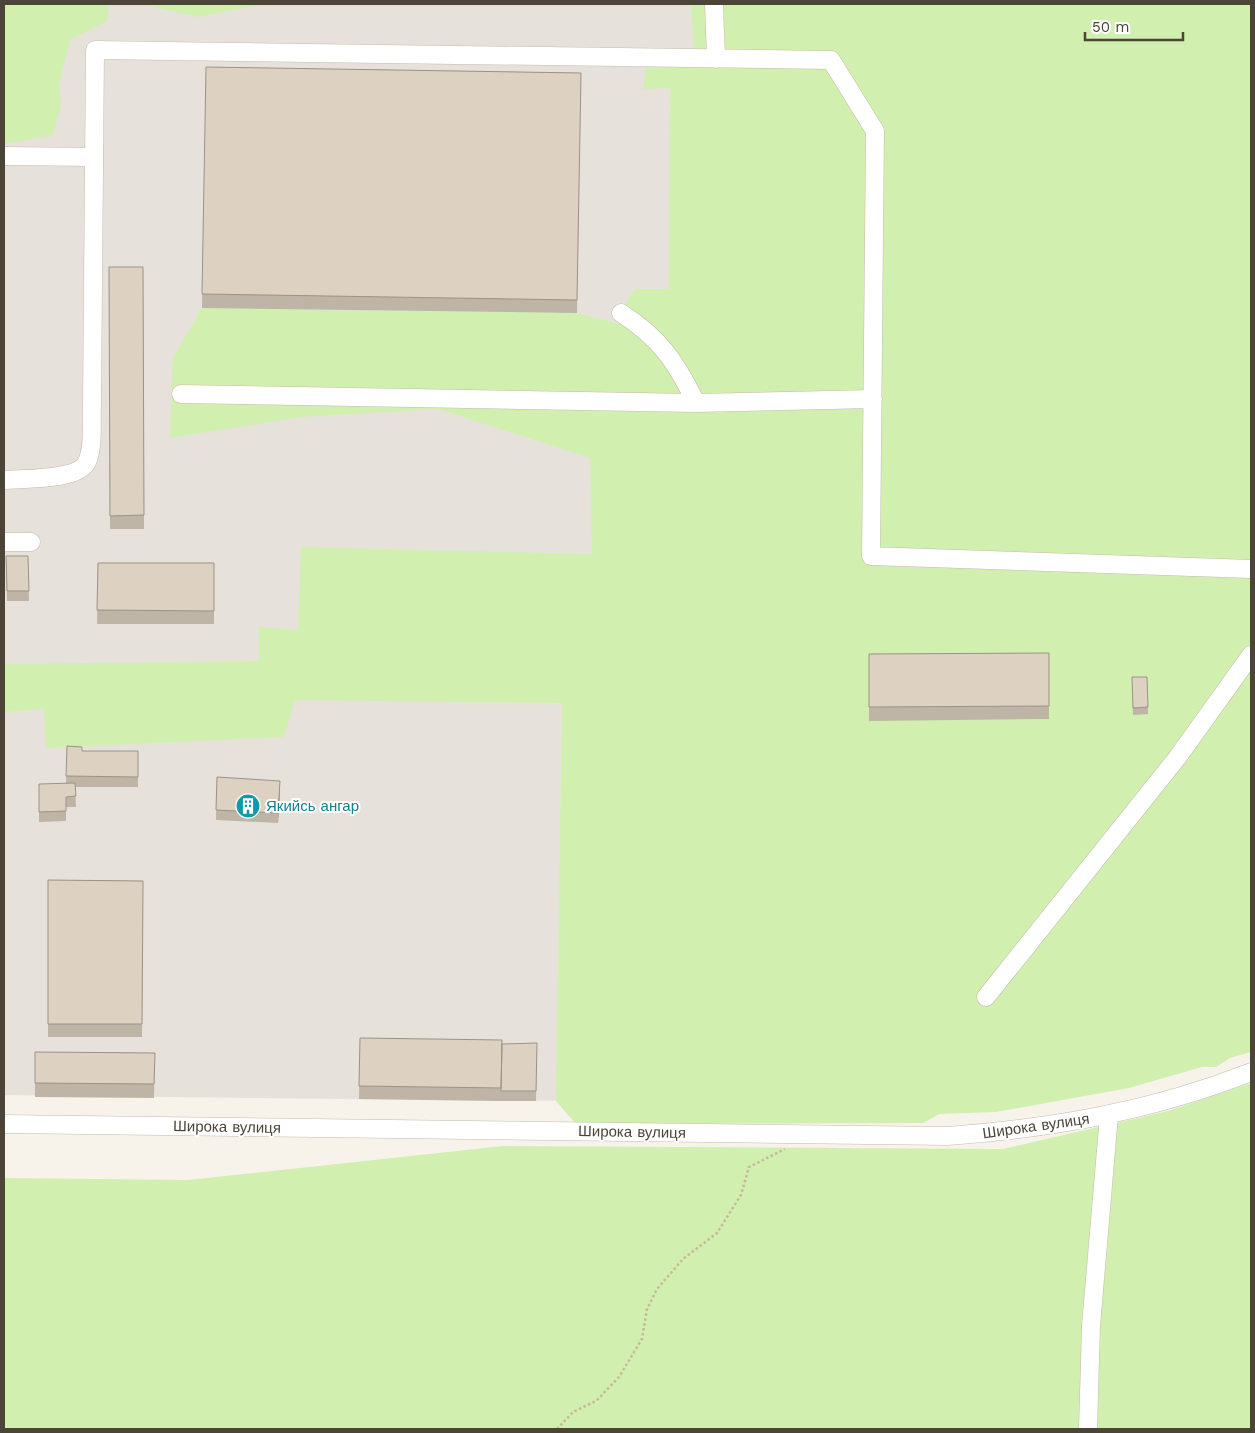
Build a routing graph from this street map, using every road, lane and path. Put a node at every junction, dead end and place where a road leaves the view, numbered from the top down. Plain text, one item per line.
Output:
1 (714, 4) edge
2 (716, 59) junction
3 (4, 156) edge
4 (94, 157) junction
5 (622, 314) dead end
6 (181, 394) dead end
7 (873, 399) junction
8 (696, 403) junction
9 (4, 480) edge
10 (4, 542) edge
11 (31, 542) dead end
12 (1251, 569) edge
13 (1251, 655) edge
14 (986, 997) dead end
15 (1251, 1072) edge
16 (1109, 1115) junction
17 (4, 1124) edge
18 (790, 1147) dead end
19 (557, 1429) edge
20 (1088, 1429) edge

1 - 2 street
2 - 4 street
2 - 7 street
3 - 4 street
4 - 9 street
5 - 8 street
6 - 8 street
7 - 8 street
7 - 12 street
10 - 11 street
13 - 14 street
15 - 16 street, Широка вулиця
16 - 17 street, Широка вулиця
16 - 20 street
18 - 19 path

